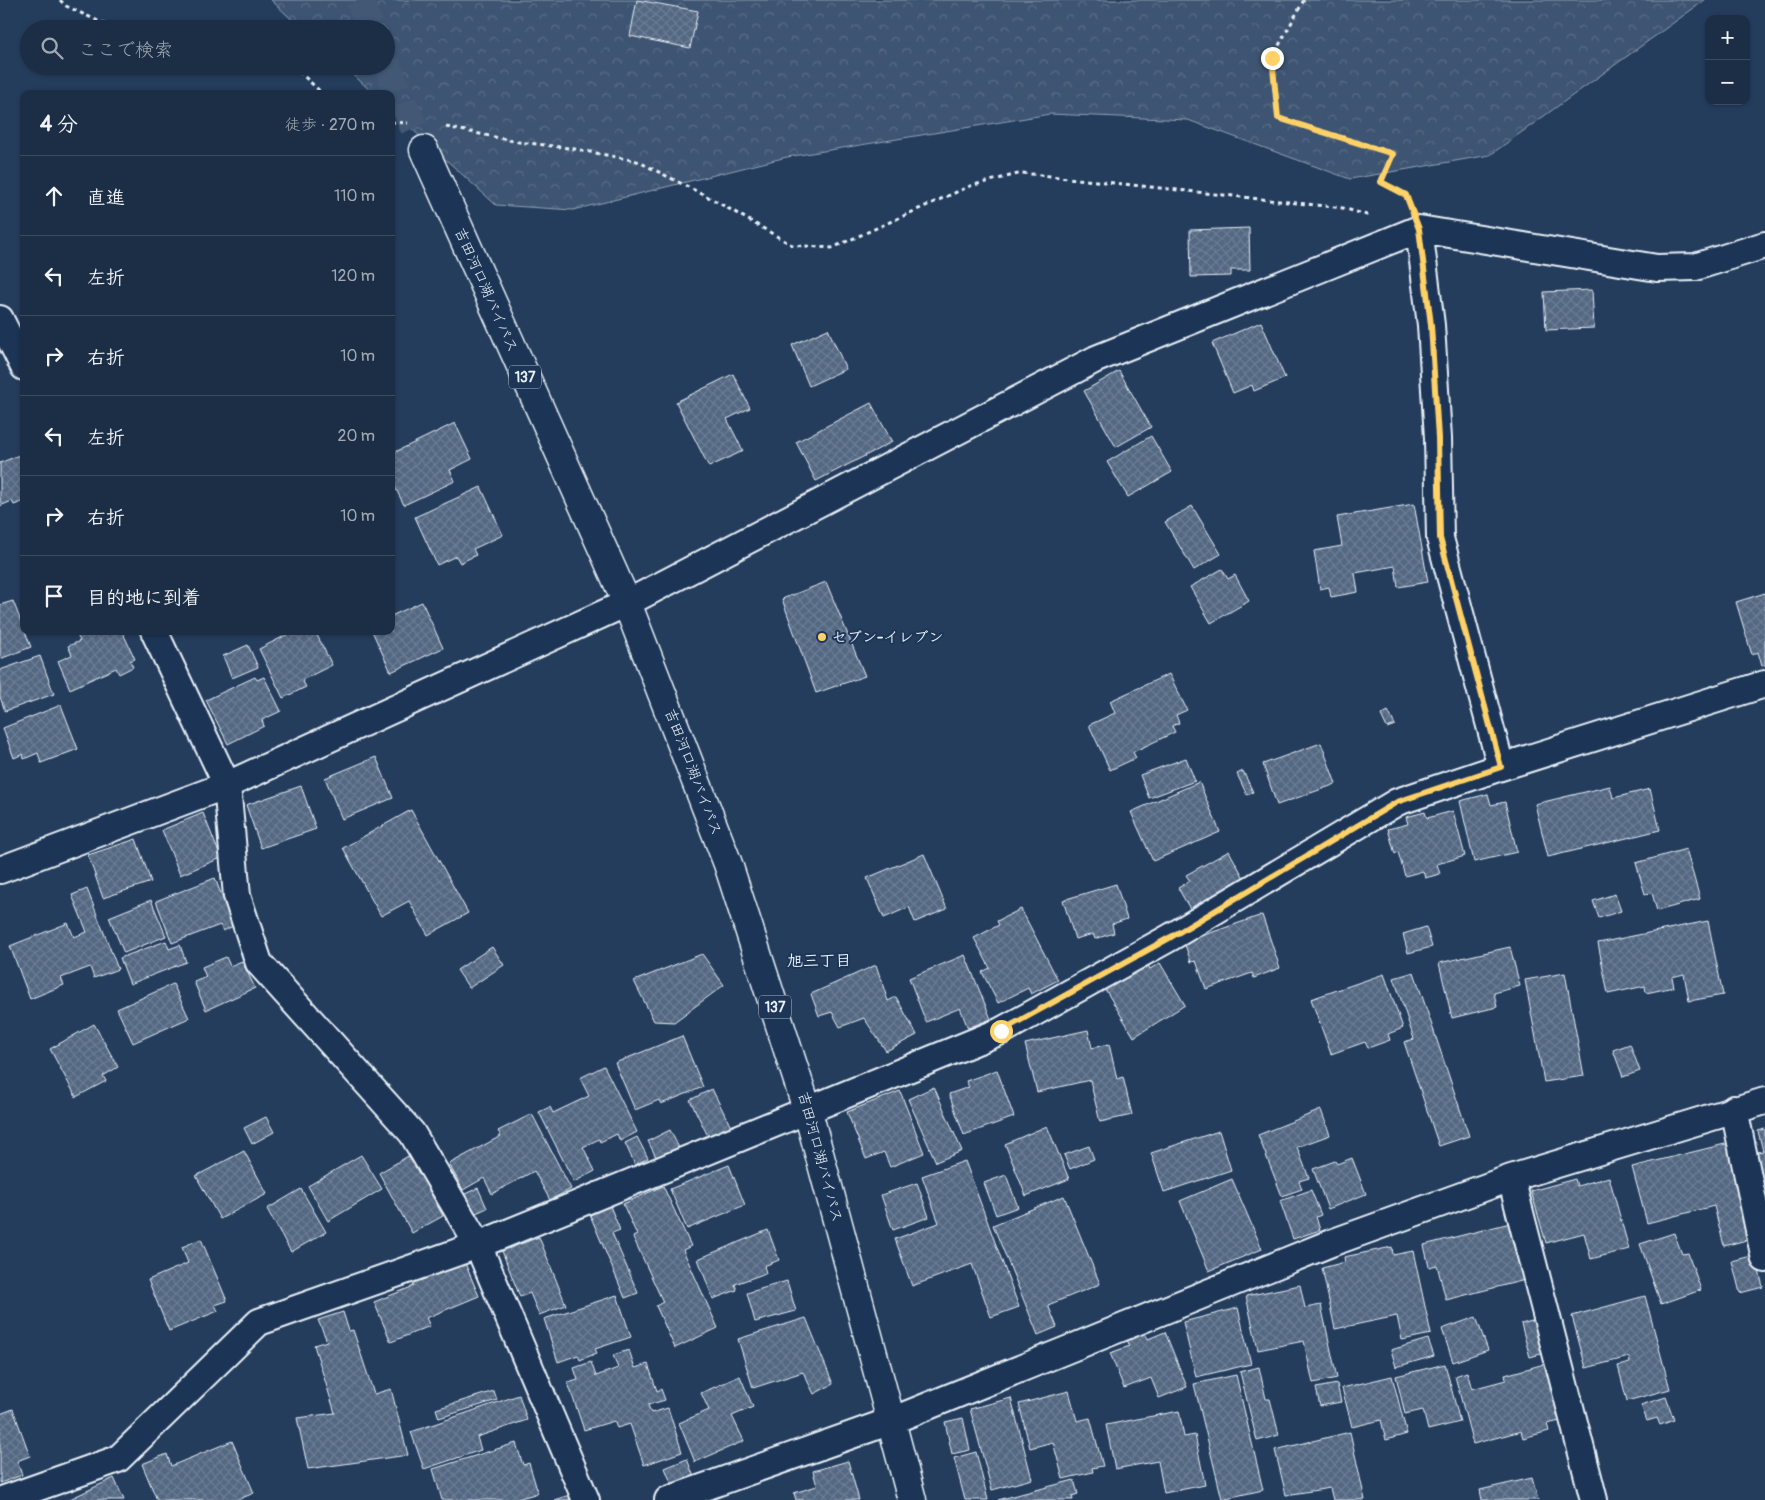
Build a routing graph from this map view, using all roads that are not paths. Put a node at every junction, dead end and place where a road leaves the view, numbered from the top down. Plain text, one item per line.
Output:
1 (424, 150) tunnel mouth
2 (1419, 229) junction
3 (1765, 245) edge
4 (0, 319) edge
5 (20, 360) edge
6 (627, 603) junction
7 (156, 635) edge
8 (1765, 684) edge
9 (1501, 767) junction
10 (227, 785) junction
11 (0, 870) edge
12 (1765, 1101) edge
13 (1734, 1109) junction
14 (808, 1112) junction
15 (1511, 1178) junction
16 (478, 1245) junction
17 (1765, 1259) edge
18 (891, 1421) junction
19 (2, 1500) edge
20 (586, 1500) edge
21 (668, 1500) edge
22 (912, 1500) edge
23 (1594, 1500) edge

1 - 6 main road, 吉田河口湖バイパス / 137
2 - 3 street
2 - 6 street
2 - 9 street
4 - 5 street
6 - 10 street
6 - 14 main road, 吉田河口湖バイパス / 137
7 - 10 street
8 - 9 street
9 - 14 street
10 - 11 street
10 - 16 street
12 - 13 street
13 - 15 street
13 - 17 street
14 - 16 street
14 - 18 main road, 吉田河口湖バイパス / 137
15 - 18 street
15 - 23 street
16 - 19 street
16 - 20 street
18 - 21 street
18 - 22 main road, 吉田河口湖バイパス

